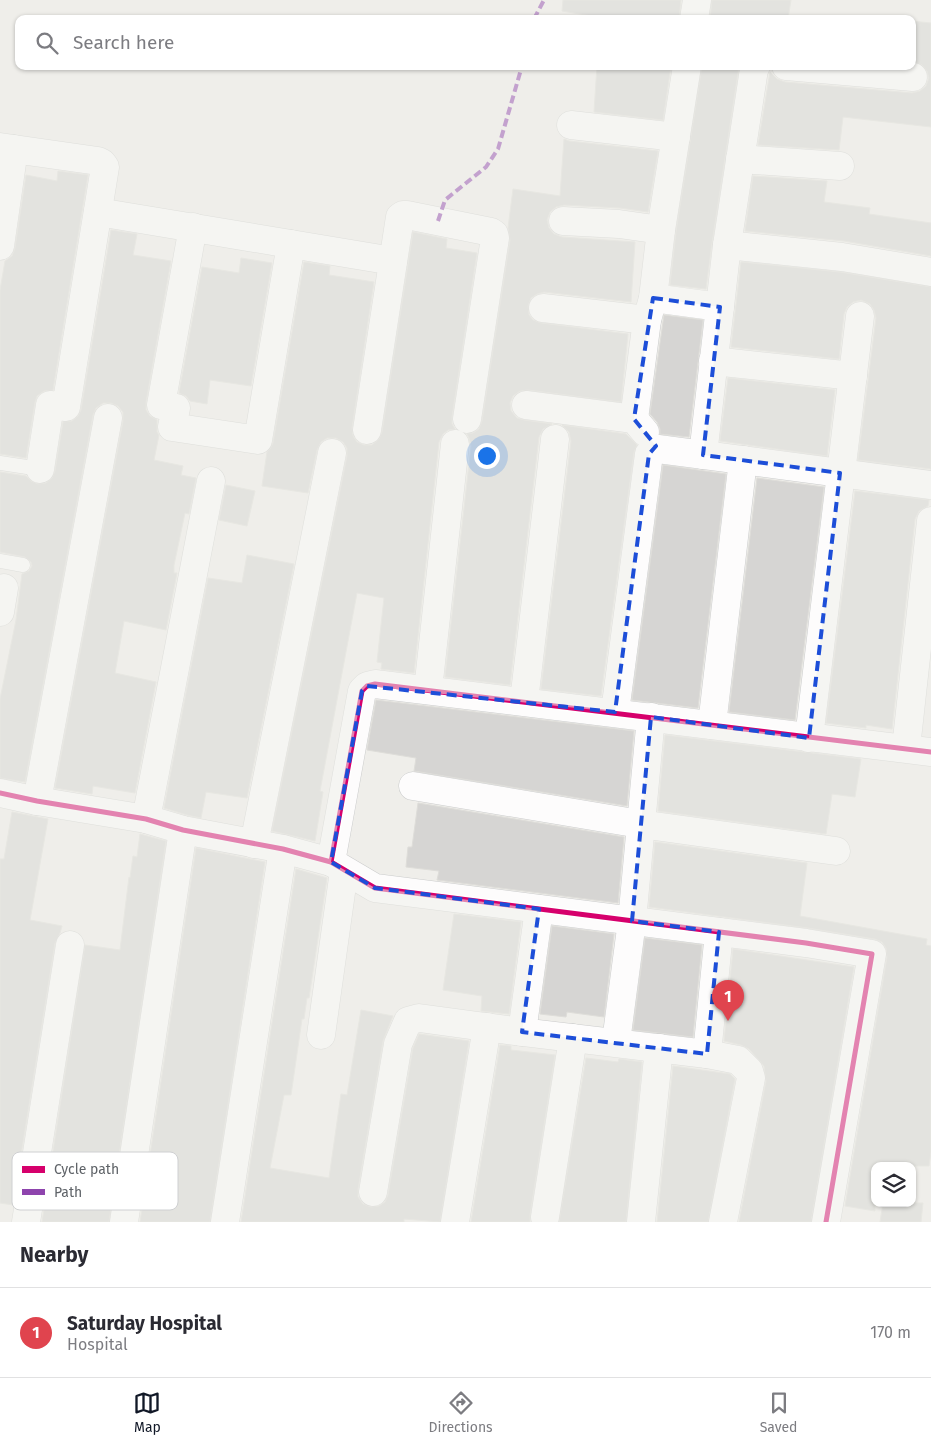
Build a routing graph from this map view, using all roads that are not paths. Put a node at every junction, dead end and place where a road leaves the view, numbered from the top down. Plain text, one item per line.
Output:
1 (697, 0) edge
2 (695, 15) edge
3 (685, 70) edge
4 (754, 70) edge
5 (832, 70) edge
6 (913, 77) dead end
7 (570, 125) dead end
8 (676, 137) junction
9 (7, 148) edge
10 (740, 159) junction
11 (840, 166) dead end
12 (98, 212) junction
13 (563, 221) dead end
14 (193, 228) junction
15 (661, 230) junction
16 (291, 244) junction
17 (728, 245) junction
18 (0, 246) edge
19 (393, 262) junction
20 (931, 272) edge
21 (720, 307) junction
22 (543, 308) dead end
23 (650, 309) junction
24 (860, 316) dead end
25 (714, 361) junction
26 (853, 376) junction
27 (526, 405) dead end
28 (108, 418) dead end
29 (467, 419) dead end
30 (634, 419) junction
31 (366, 430) dead end
32 (555, 439) dead end
33 (455, 444) dead end
34 (658, 449) junction
35 (332, 453) dead end
36 (703, 455) junction
37 (743, 460) junction
38 (0, 464) edge
39 (40, 469) joint
40 (840, 473) junction
41 (211, 482) dead end
42 (931, 485) edge
43 (931, 521) edge
44 (0, 561) edge
45 (23, 565) dead end
46 (428, 690) junction
47 (524, 702) junction
48 (614, 712) junction
49 (650, 717) junction
50 (712, 724) junction
51 (809, 738) junction
52 (918, 750) edge
53 (413, 786) dead end
54 (0, 795) edge
55 (37, 801) junction
56 (146, 819) junction
57 (640, 824) junction
58 (183, 830) junction
59 (254, 844) junction
60 (283, 849) junction
61 (836, 851) dead end
62 (338, 867) junction
63 (539, 909) junction
64 (632, 921) junction
65 (719, 932) junction
66 (70, 945) dead end
67 (488, 1027) junction
68 (522, 1032) junction
69 (321, 1035) dead end
70 (573, 1038) junction
71 (616, 1042) junction
72 (659, 1048) junction
73 (707, 1054) junction
74 (37, 1152) edge
75 (135, 1152) edge
76 (373, 1192) dead end
77 (545, 1217) dead end
78 (225, 1222) edge
79 (455, 1222) edge
80 (641, 1222) edge
81 (723, 1222) edge
82 (826, 1222) edge

1 - 2 street
3 - 8 street
4 - 10 street
5 - 6 street
7 - 8 street
8 - 15 street
9 - 12 street
9 - 18 street
10 - 11 street
10 - 17 street
12 - 14 street
12 - 39 street
13 - 15 street
14 - 16 street
14 - 16 street
15 - 23 street
16 - 19 street
17 - 20 street
17 - 21 street
19 - 29 street
19 - 31 street
21 - 23 street
21 - 25 street
22 - 23 street
23 - 30 street
24 - 26 street
25 - 26 street
25 - 36 street
26 - 40 street
27 - 30 street
28 - 55 street
30 - 34 street
32 - 47 street
33 - 46 street
34 - 36 street
34 - 48 street
35 - 59 street
36 - 37 street
37 - 40 street
37 - 50 street
38 - 39 lane
40 - 42 street
40 - 51 street
41 - 56 street
43 - 52 street
44 - 45 lane
46 - 47 street
46 - 62 street
47 - 48 street
48 - 49 street
49 - 50 street
49 - 57 street
50 - 51 street
51 - 52 street
53 - 57 street
54 - 55 street
55 - 56 street
56 - 58 street
57 - 61 street
57 - 64 street
58 - 59 street
58 - 75 street
59 - 60 street
60 - 62 street
60 - 78 street
62 - 63 street
62 - 69 street
63 - 64 street
63 - 68 street
64 - 65 street
64 - 71 street
65 - 73 street
65 - 82 street
66 - 74 street
67 - 68 street
67 - 76 street
67 - 79 street
68 - 70 street
70 - 71 street
70 - 77 street
71 - 72 street
72 - 73 street
72 - 80 street
73 - 81 street

